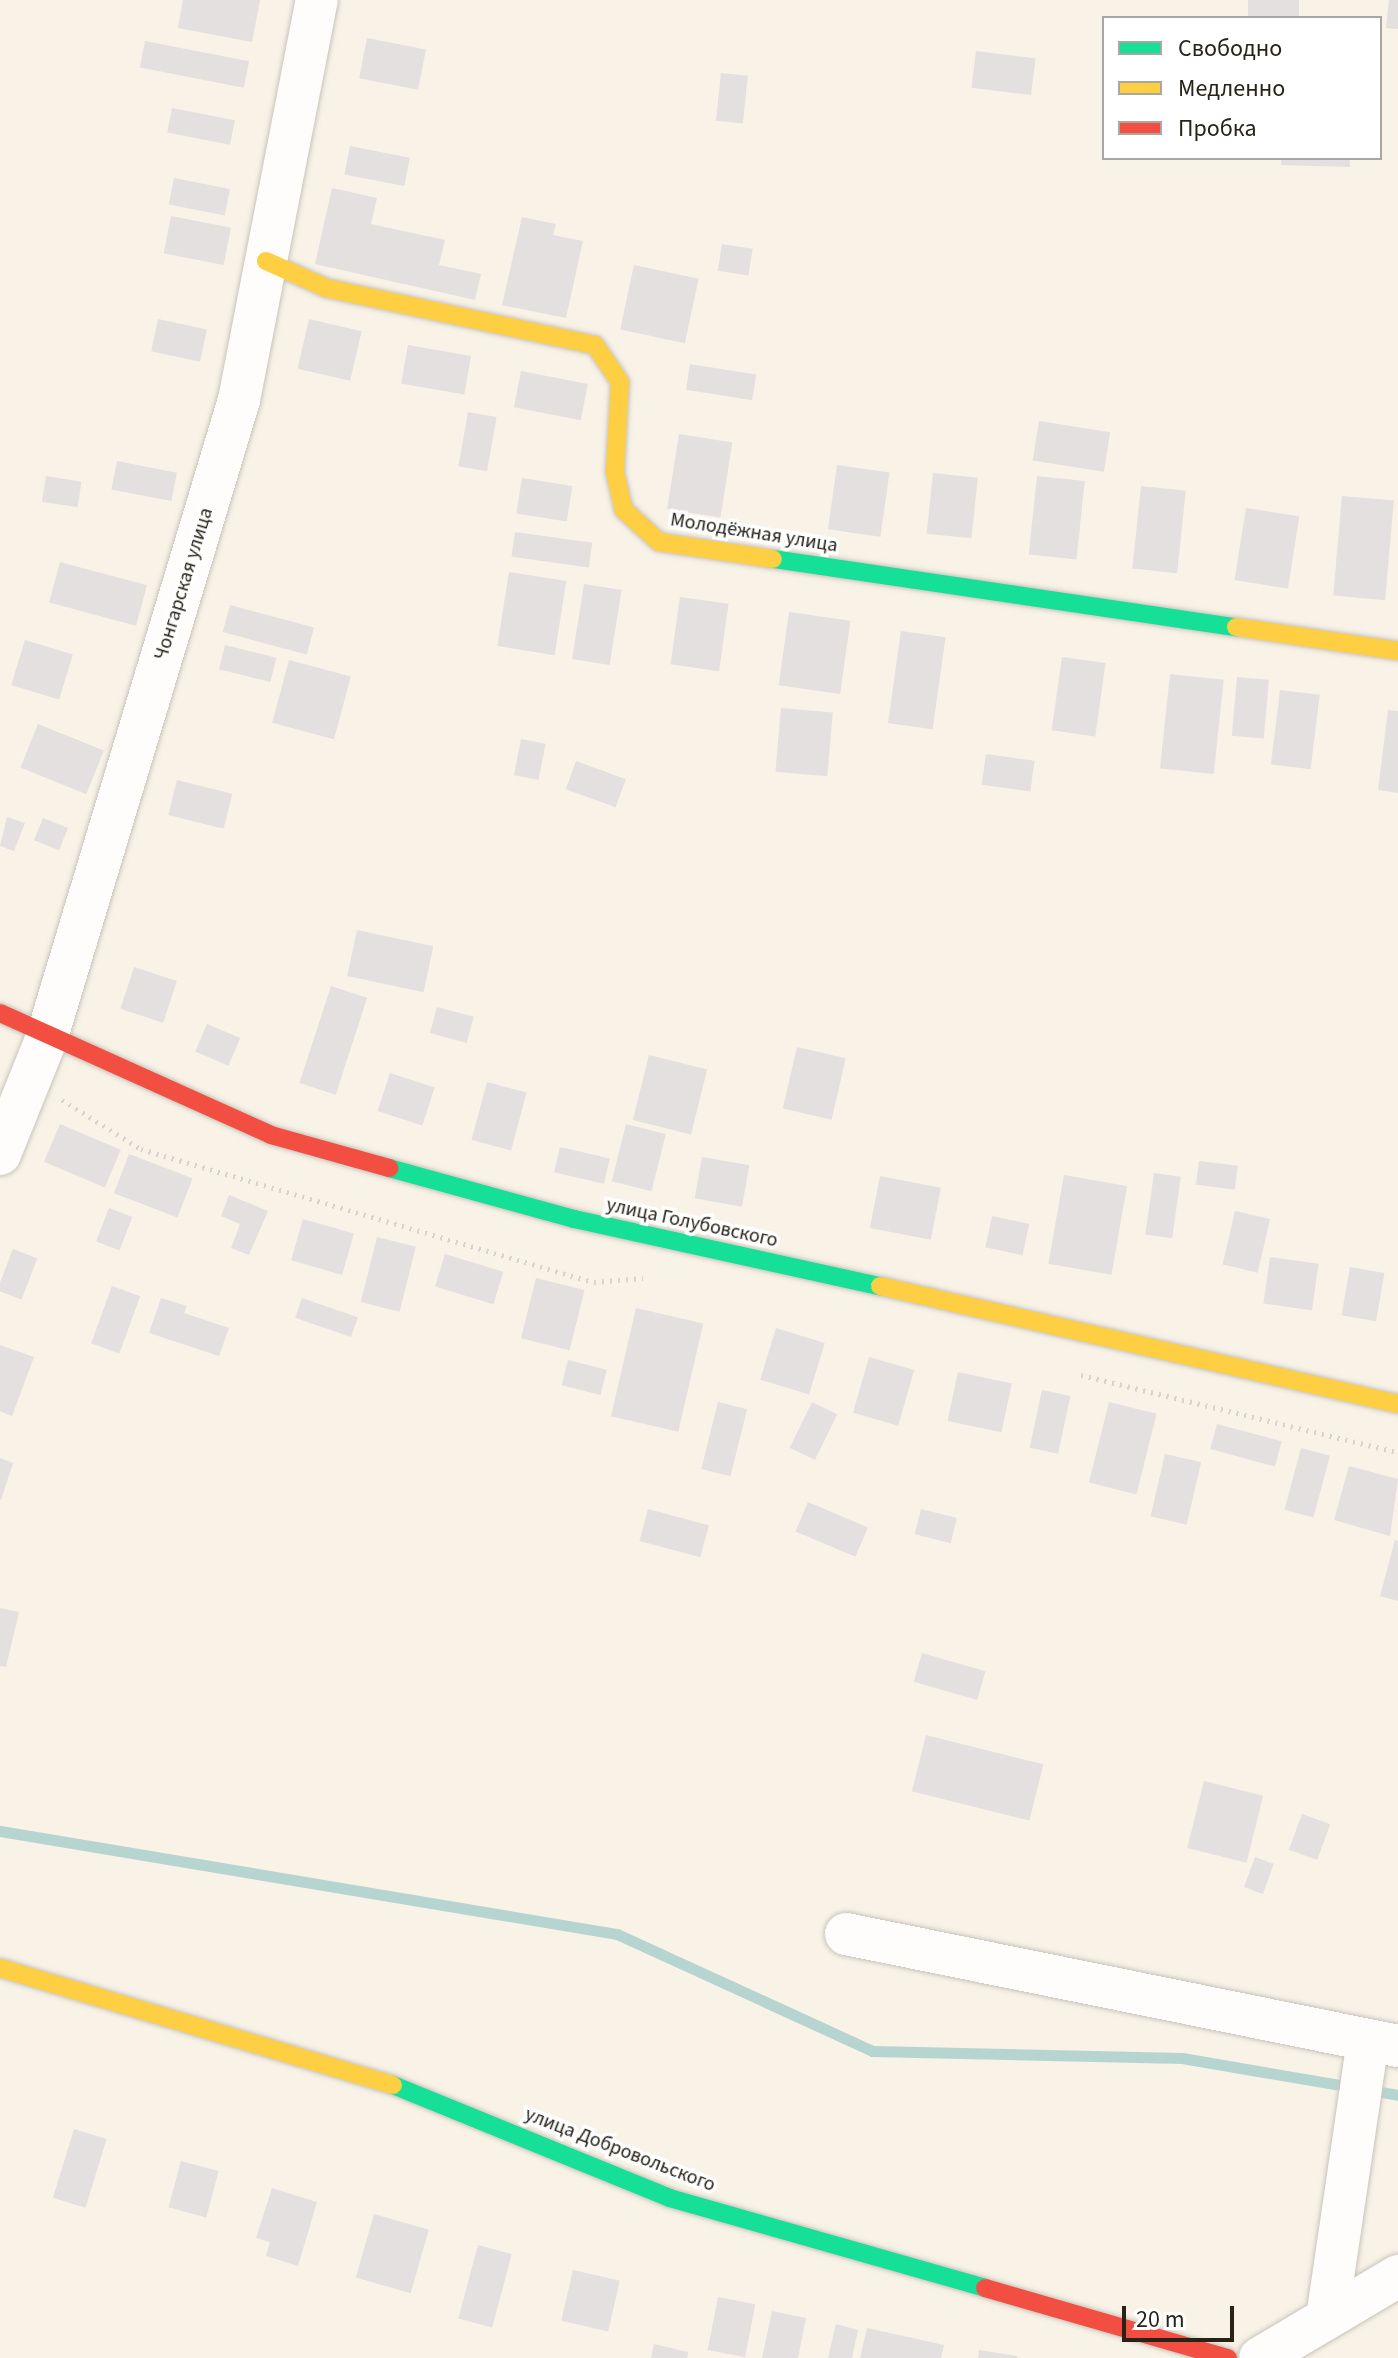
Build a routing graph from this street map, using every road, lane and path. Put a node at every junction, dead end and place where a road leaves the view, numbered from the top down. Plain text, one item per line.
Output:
1 (317, 0) edge
2 (266, 261) junction
3 (1398, 651) edge
4 (0, 1013) edge
5 (47, 1037) junction
6 (0, 1154) edge
7 (1398, 1404) edge
8 (846, 1934) dead end
9 (0, 1968) edge
10 (1383, 2044) edge
11 (1398, 2276) edge
12 (1327, 2318) junction
13 (1228, 2358) edge
14 (1260, 2358) edge

1 - 2 street, Чонгарская улица
2 - 3 street, Молодёжная улица
2 - 5 street, Чонгарская улица
4 - 5 street, улица Голубовского
5 - 6 street, Чонгарская улица
5 - 7 street, улица Голубовского
8 - 10 street
9 - 13 street, улица Добровольского
10 - 12 street
11 - 12 street
12 - 14 street

